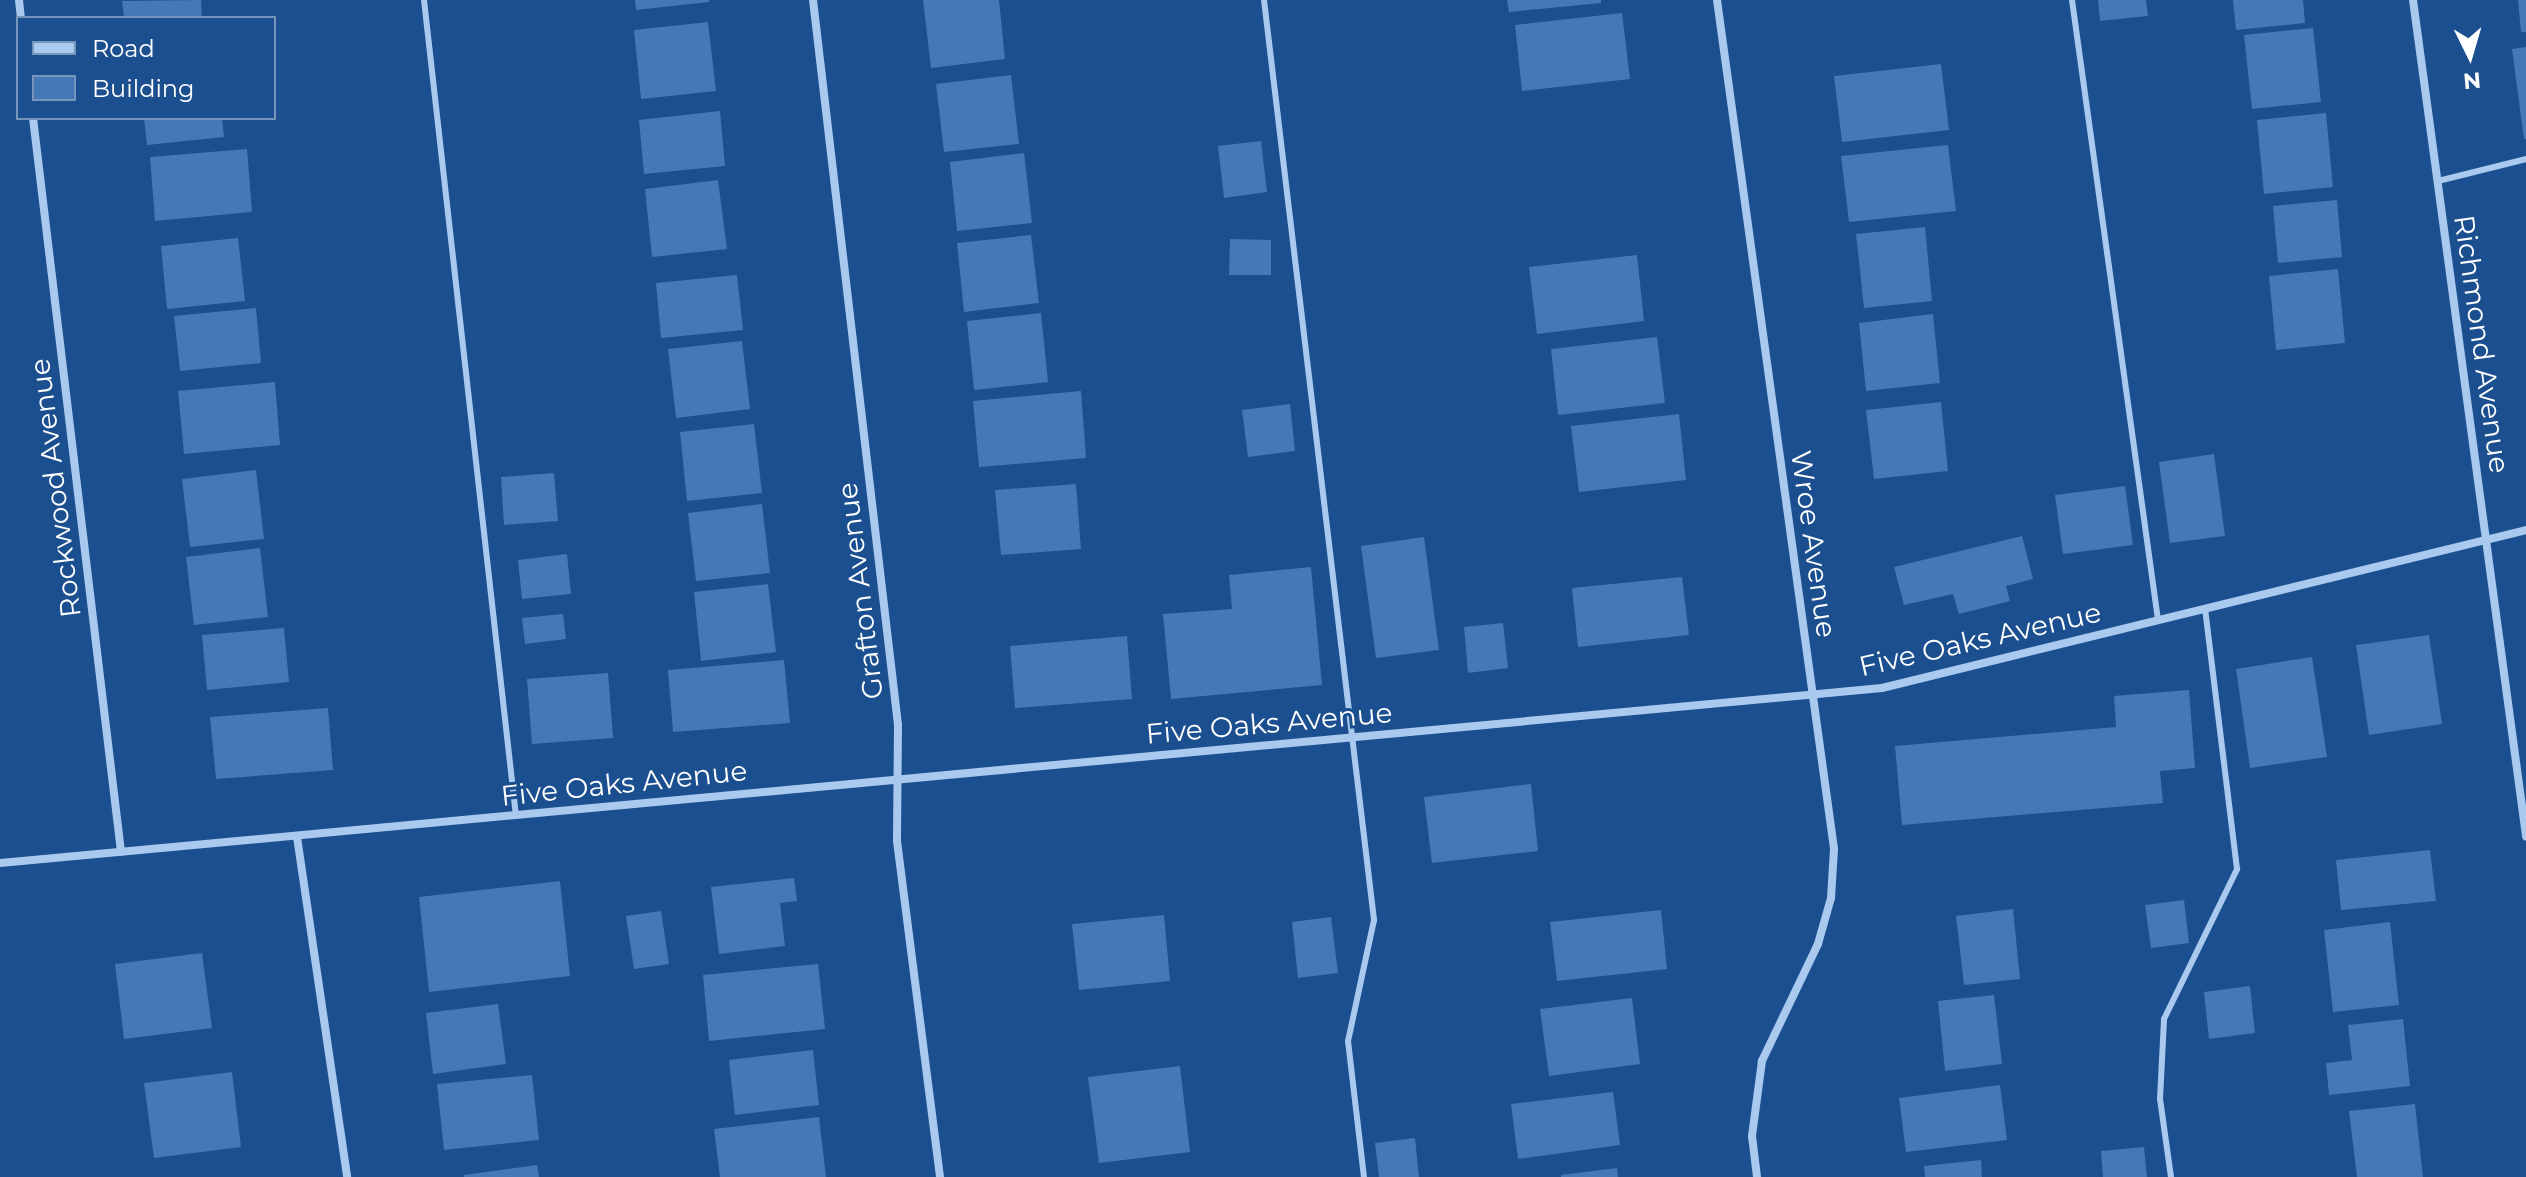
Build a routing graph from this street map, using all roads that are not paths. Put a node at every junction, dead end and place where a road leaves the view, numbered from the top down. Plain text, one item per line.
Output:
1 (424, 0) edge
2 (813, 0) edge
3 (1264, 0) edge
4 (1717, 0) edge
5 (2072, 0) edge
6 (2413, 0) edge
7 (33, 120) edge
8 (2526, 159) edge
9 (2438, 181) junction
10 (2526, 530) edge
11 (2489, 539) junction
12 (2205, 609) junction
13 (2158, 620) junction
14 (1812, 694) junction
15 (1350, 737) junction
16 (897, 779) junction
17 (516, 816) junction
18 (2526, 836) edge
19 (297, 837) junction
20 (121, 852) junction
21 (0, 863) edge
22 (347, 1177) edge
23 (940, 1177) edge
24 (1364, 1177) edge
25 (1757, 1177) edge
26 (2171, 1177) edge

1 - 17 lane
2 - 16 street, Grafton Avenue
3 - 15 lane
4 - 14 street, Wroe Avenue
5 - 13 lane
6 - 9 street, Richmond Avenue
7 - 20 street, Rockwood Avenue
8 - 9 lane
9 - 11 street, Richmond Avenue
10 - 11 street, Five Oaks Avenue
11 - 12 street, Five Oaks Avenue
11 - 18 street, Richmond Avenue
12 - 13 street, Five Oaks Avenue
12 - 26 lane
13 - 14 street, Five Oaks Avenue
14 - 15 street, Five Oaks Avenue
14 - 25 street, Wroe Avenue
15 - 16 street, Five Oaks Avenue
15 - 24 lane
16 - 17 street, Five Oaks Avenue
16 - 23 street, Grafton Avenue
17 - 19 street, Five Oaks Avenue
19 - 20 street, Five Oaks Avenue
19 - 22 street
20 - 21 street, Five Oaks Avenue

